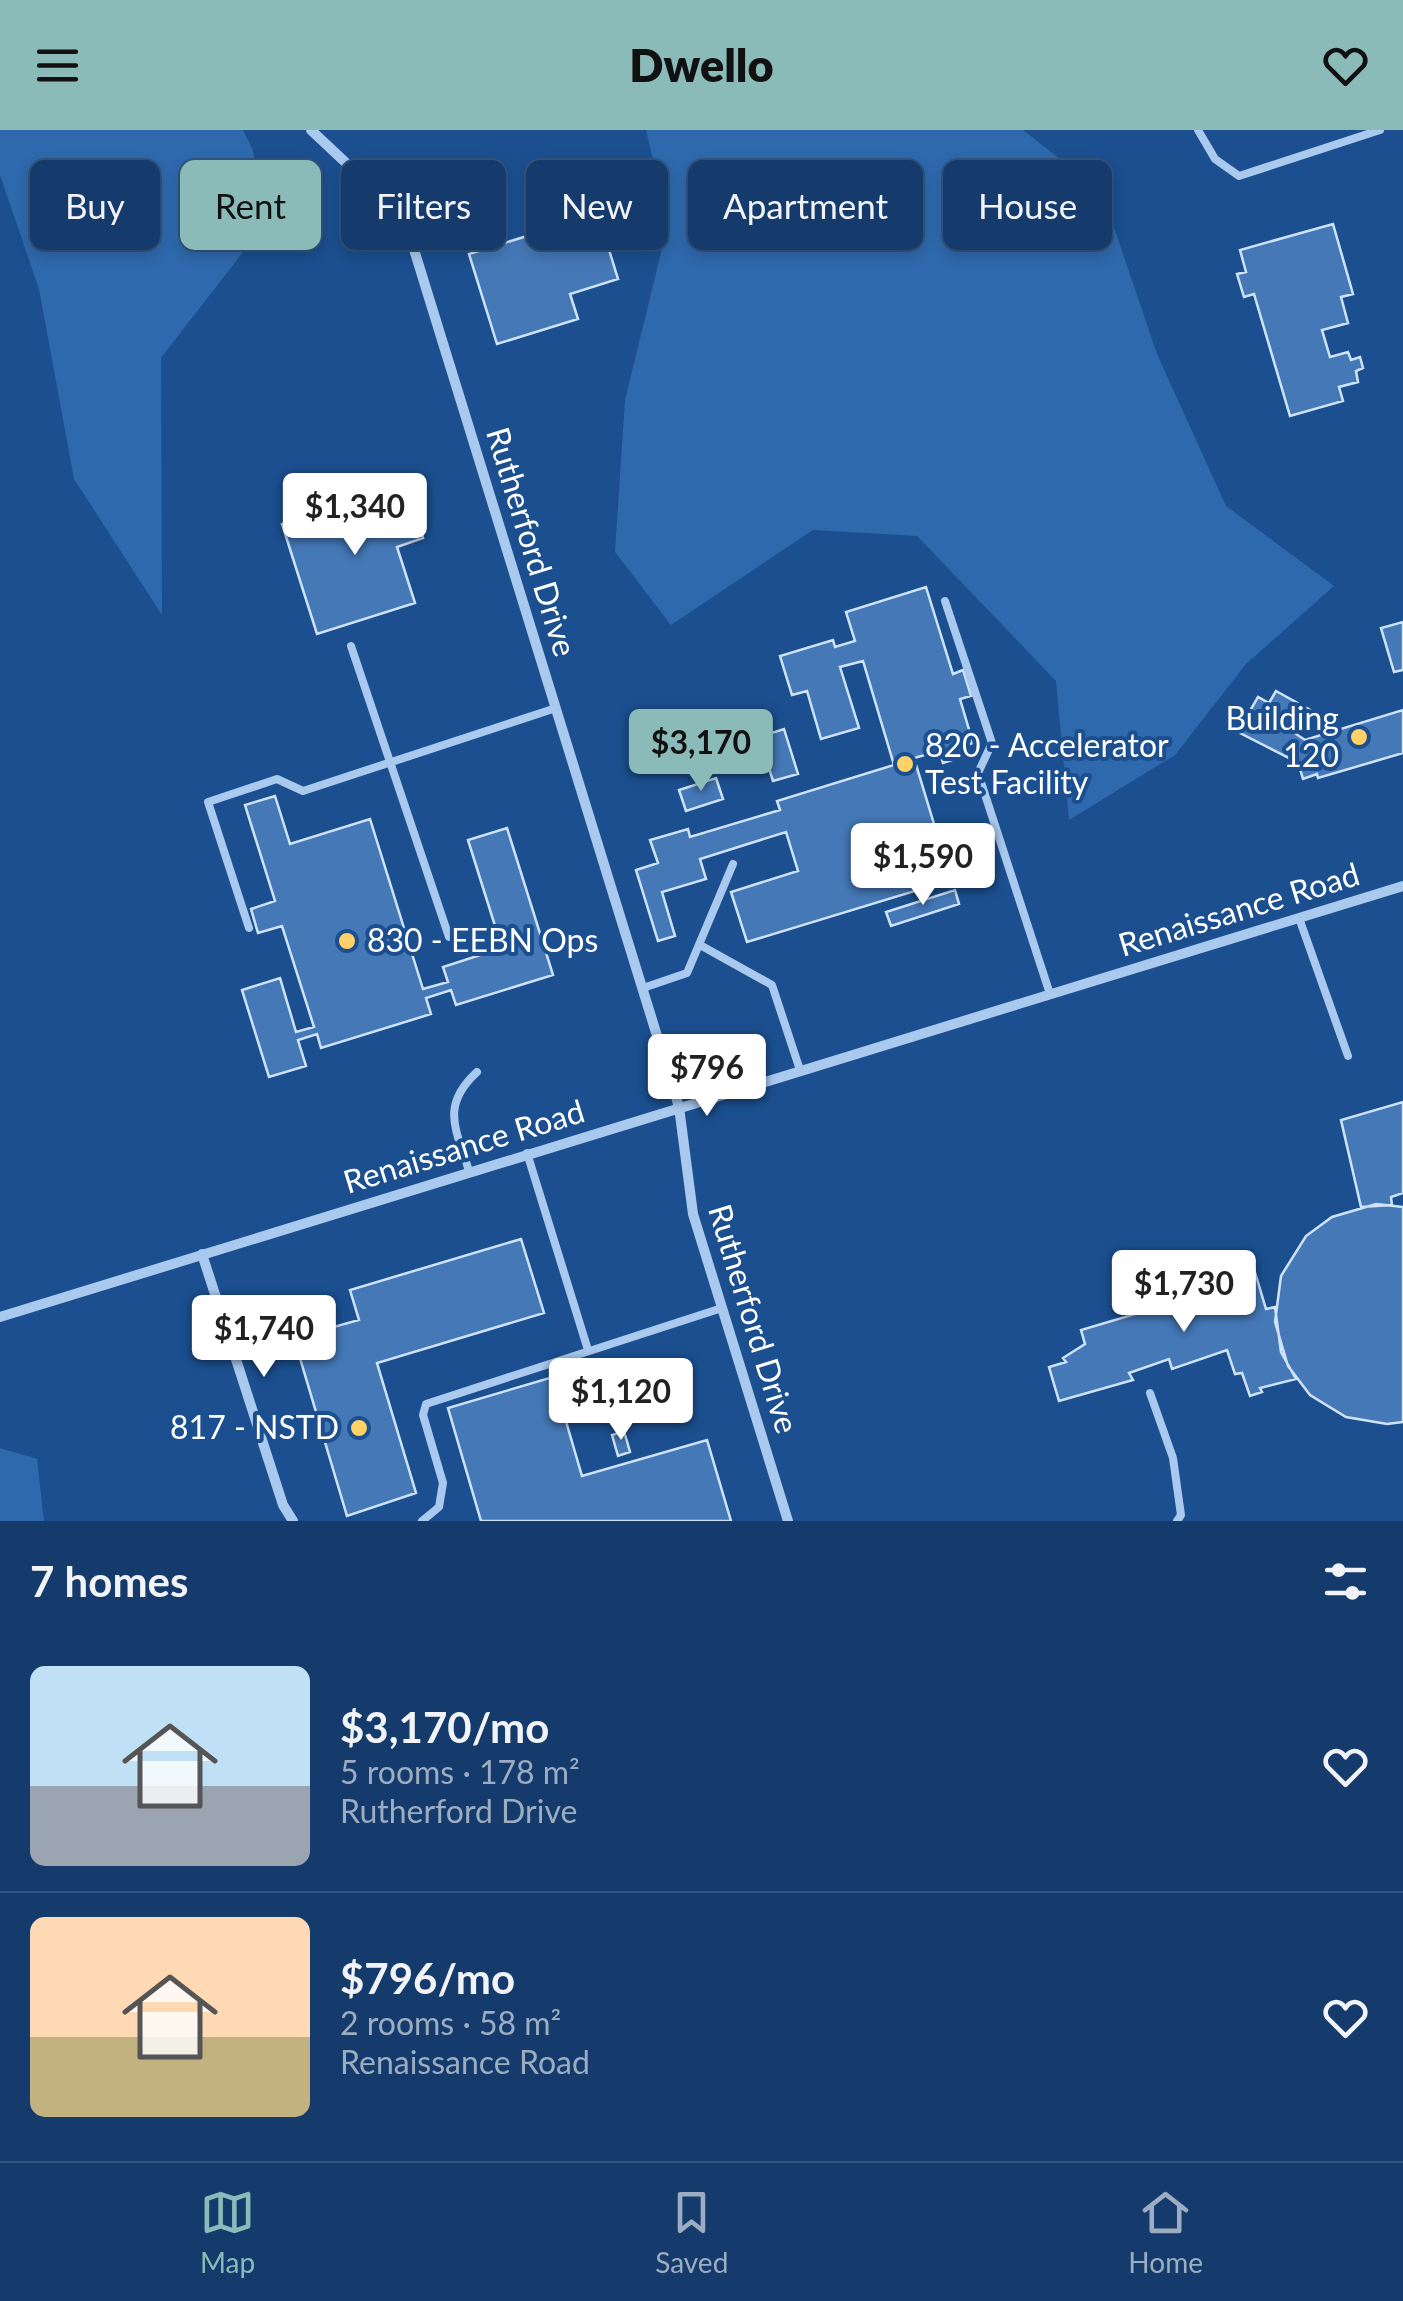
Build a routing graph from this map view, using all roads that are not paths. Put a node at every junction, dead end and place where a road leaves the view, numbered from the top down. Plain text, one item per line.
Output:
1 (311, 130) edge
2 (1198, 130) edge
3 (1380, 130) edge
4 (945, 602) dead end
5 (350, 646) dead end
6 (556, 708) junction
7 (390, 762) junction
8 (732, 864) dead end
9 (1403, 886) edge
10 (1299, 918) junction
11 (249, 928) dead end
12 (449, 936) dead end
13 (700, 944) junction
14 (643, 988) junction
15 (1050, 994) junction
16 (1348, 1056) dead end
17 (800, 1070) junction
18 (477, 1072) dead end
19 (680, 1107) junction
20 (527, 1152) junction
21 (469, 1172) junction
22 (202, 1254) junction
23 (722, 1308) junction
24 (0, 1317) edge
25 (588, 1350) junction
26 (1150, 1393) dead end
27 (293, 1521) edge
28 (422, 1521) edge
29 (788, 1521) edge
30 (1177, 1521) edge

1 - 6 street, Rutherford Drive
2 - 3 lane
4 - 15 lane
5 - 7 lane
6 - 7 lane
6 - 14 street, Rutherford Drive
7 - 11 lane
7 - 12 lane
8 - 13 lane
9 - 10 street, Renaissance Road
10 - 15 street, Renaissance Road
10 - 16 lane
13 - 14 lane
13 - 17 lane
14 - 19 street, Rutherford Drive
15 - 17 street, Renaissance Road
17 - 19 street, Renaissance Road
18 - 21 lane
19 - 20 street, Renaissance Road
19 - 23 street, Rutherford Drive
20 - 21 street, Renaissance Road
20 - 25 lane
21 - 22 street, Renaissance Road
22 - 24 street, Renaissance Road
22 - 27 street
23 - 25 lane
23 - 29 street, Rutherford Drive
25 - 28 lane
26 - 30 lane

